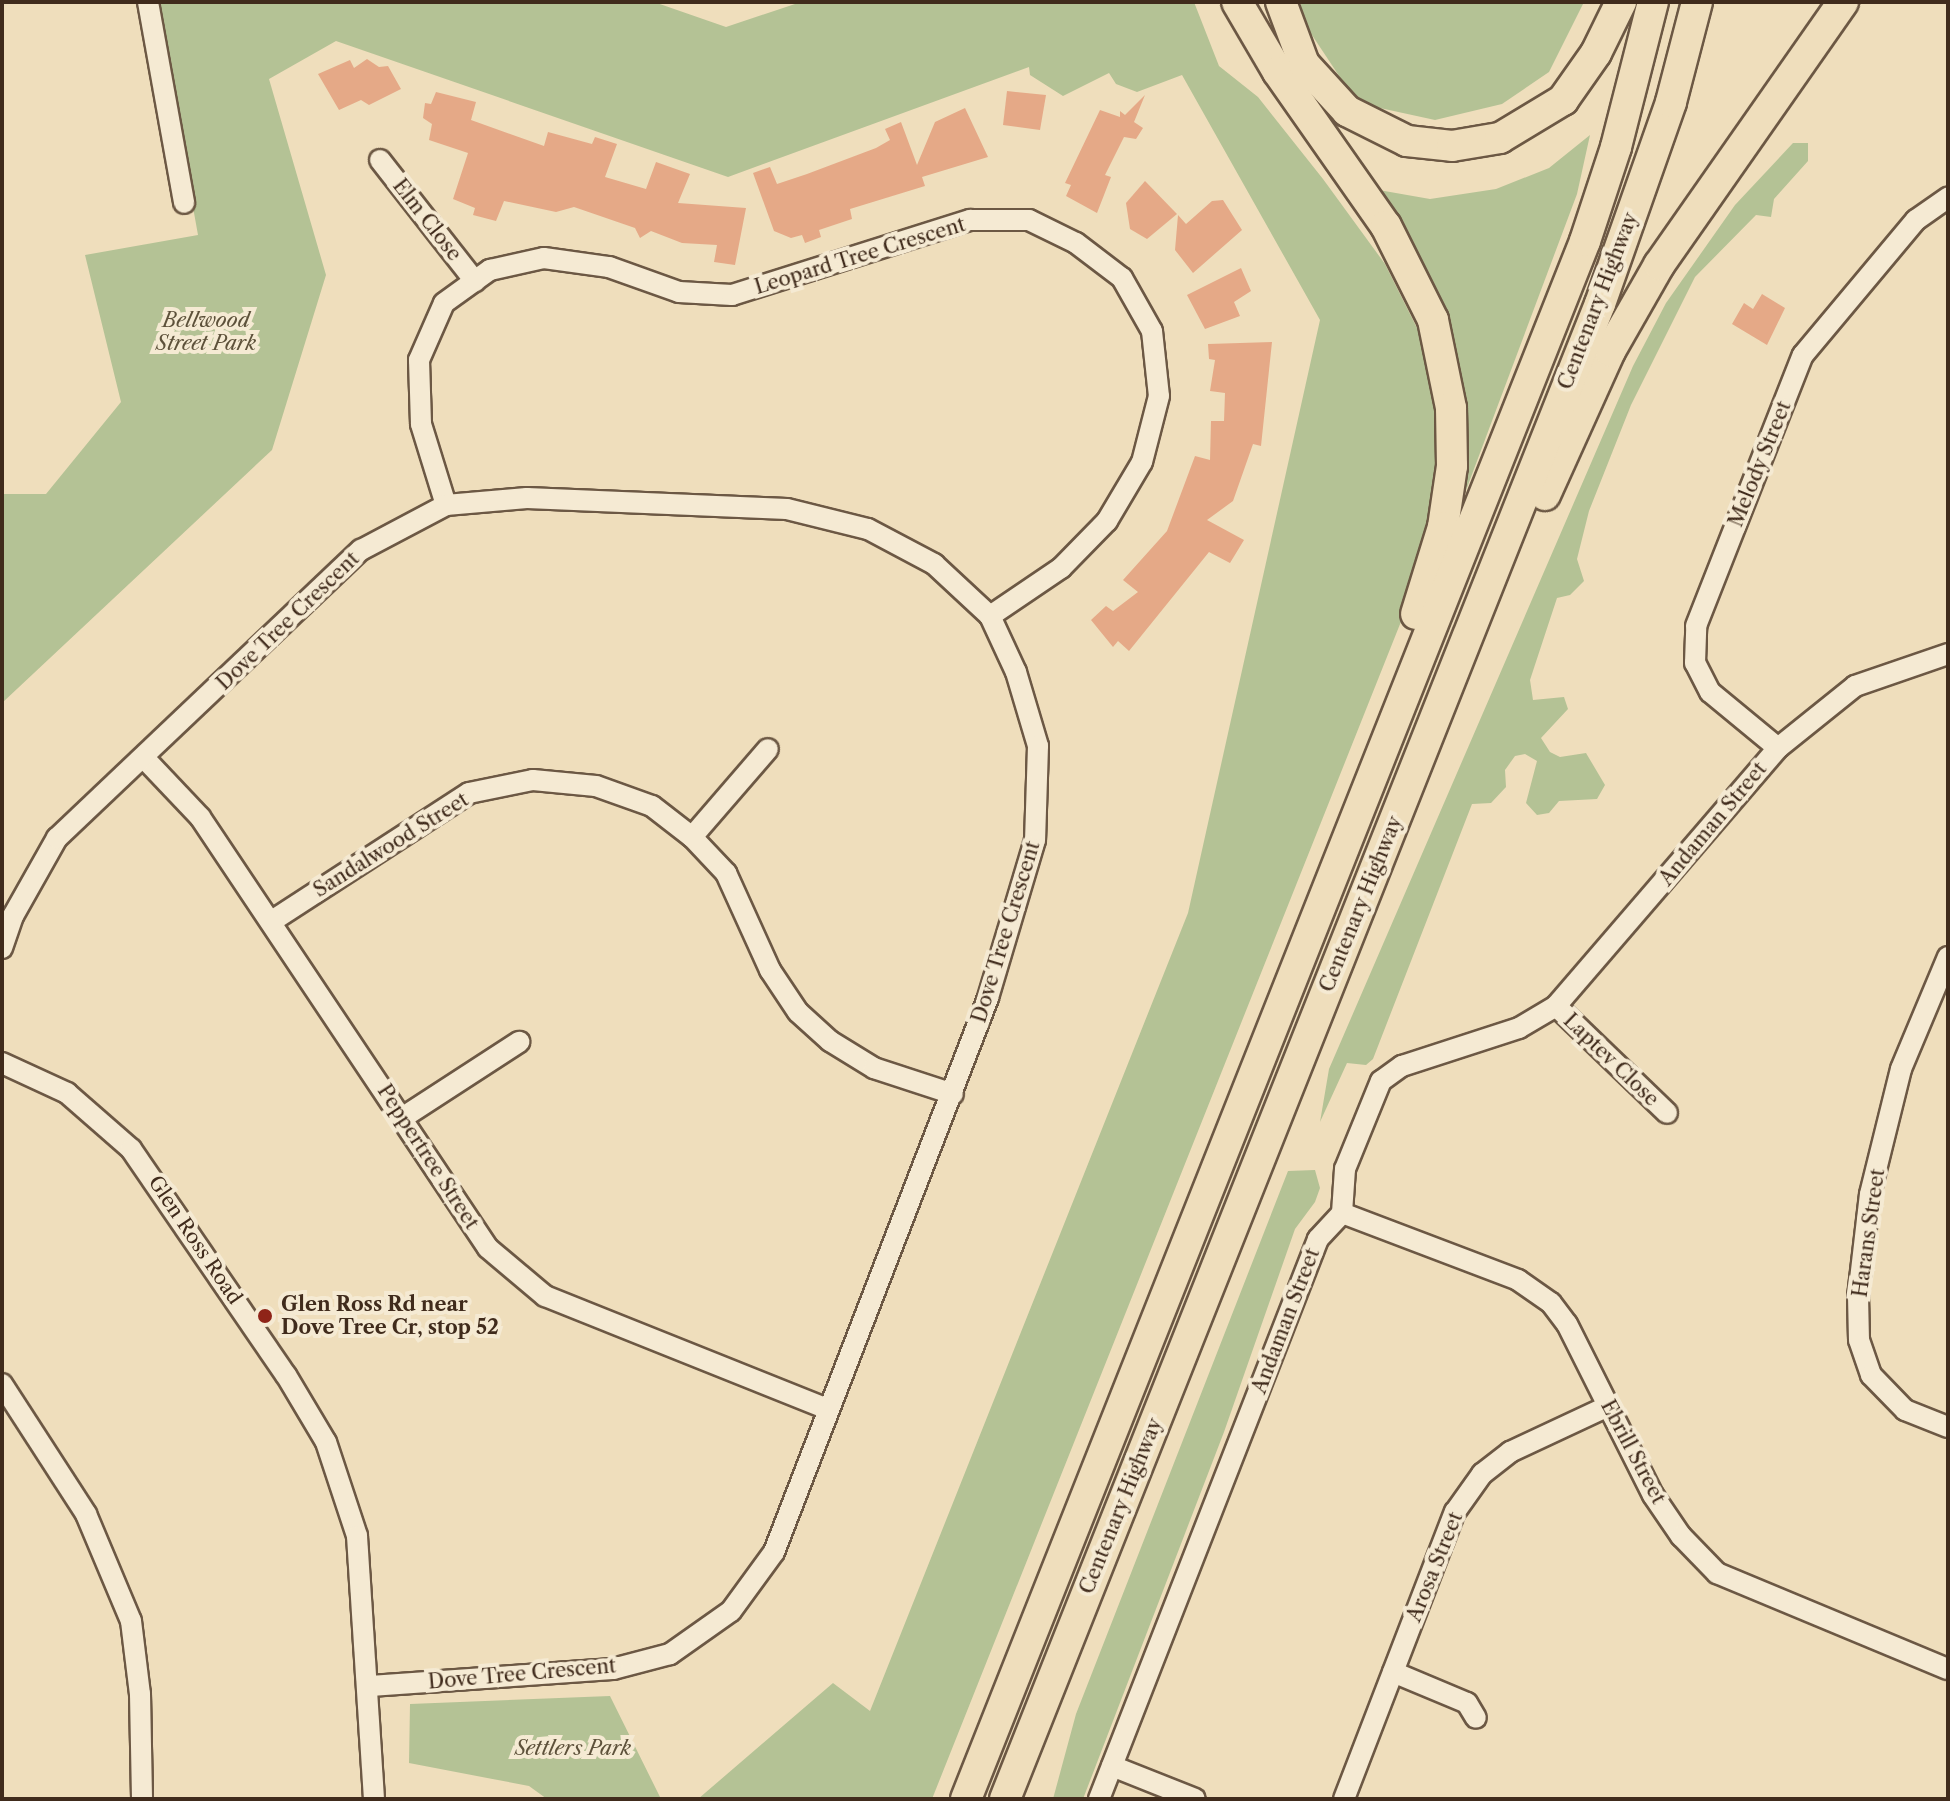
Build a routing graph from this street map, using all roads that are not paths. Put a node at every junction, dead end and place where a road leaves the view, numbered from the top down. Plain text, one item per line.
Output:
1 (148, 2) edge
2 (1237, 2) edge
3 (1281, 2) edge
4 (1621, 2) edge
5 (1653, 2) edge
6 (1697, 2) edge
7 (1843, 2) edge
8 (380, 160) dead end
9 (1948, 198) edge
10 (184, 203) dead end
11 (475, 281) junction
12 (446, 505) junction
13 (1483, 599) junction
14 (990, 616) junction
15 (1948, 654) edge
16 (1778, 748) junction
17 (768, 749) dead end
18 (145, 759) junction
19 (1364, 805) junction
20 (692, 837) junction
21 (272, 921) junction
22 (2, 948) edge
23 (1948, 957) edge
24 (1556, 1006) junction
25 (519, 1042) dead end
26 (2, 1063) edge
27 (953, 1094) junction
28 (1667, 1113) dead end
29 (402, 1118) junction
30 (1342, 1213) junction
31 (2, 1384) edge
32 (1608, 1406) junction
33 (828, 1409) junction
34 (1948, 1427) edge
35 (1948, 1669) edge
36 (1393, 1672) junction
37 (370, 1686) junction
38 (1476, 1718) dead end
39 (1112, 1766) junction
40 (142, 1799) edge
41 (374, 1799) edge
42 (966, 1799) edge
43 (1005, 1799) edge
44 (1099, 1799) edge
45 (1195, 1799) edge
46 (1344, 1799) edge

1 - 10 street
2 - 19 highway
3 - 4 highway
5 - 19 highway, Centenary Highway
6 - 13 highway, Centenary Highway
7 - 13 highway
8 - 11 street, Elm Close
9 - 16 street, Melody Street
11 - 12 street, Leopard Tree Crescent
11 - 14 street, Leopard Tree Crescent
12 - 14 street, Dove Tree Crescent
12 - 18 street, Dove Tree Crescent
13 - 43 highway, Centenary Highway
14 - 27 street, Dove Tree Crescent
15 - 16 street, Andaman Street
16 - 24 street, Andaman Street
17 - 20 street
18 - 21 street, Peppertree Street
18 - 22 street, Dove Tree Crescent
19 - 42 highway, Centenary Highway
20 - 21 street, Sandalwood Street
20 - 27 street, Sandalwood Street
21 - 29 street, Peppertree Street
23 - 34 street, Harans Street
24 - 28 street, Laptev Close
24 - 30 street, Andaman Street
25 - 29 street
26 - 37 street, Glen Ross Road
27 - 33 street, Dove Tree Crescent
29 - 33 street, Peppertree Street
30 - 32 street, Ebrill Street
30 - 39 street, Andaman Street
31 - 40 street
32 - 35 street, Ebrill Street
32 - 36 street, Arosa Street
33 - 37 street, Dove Tree Crescent
36 - 38 street
36 - 46 street, Arosa Street
37 - 41 street, Glen Ross Road
39 - 44 street, Andaman Street
39 - 45 street

